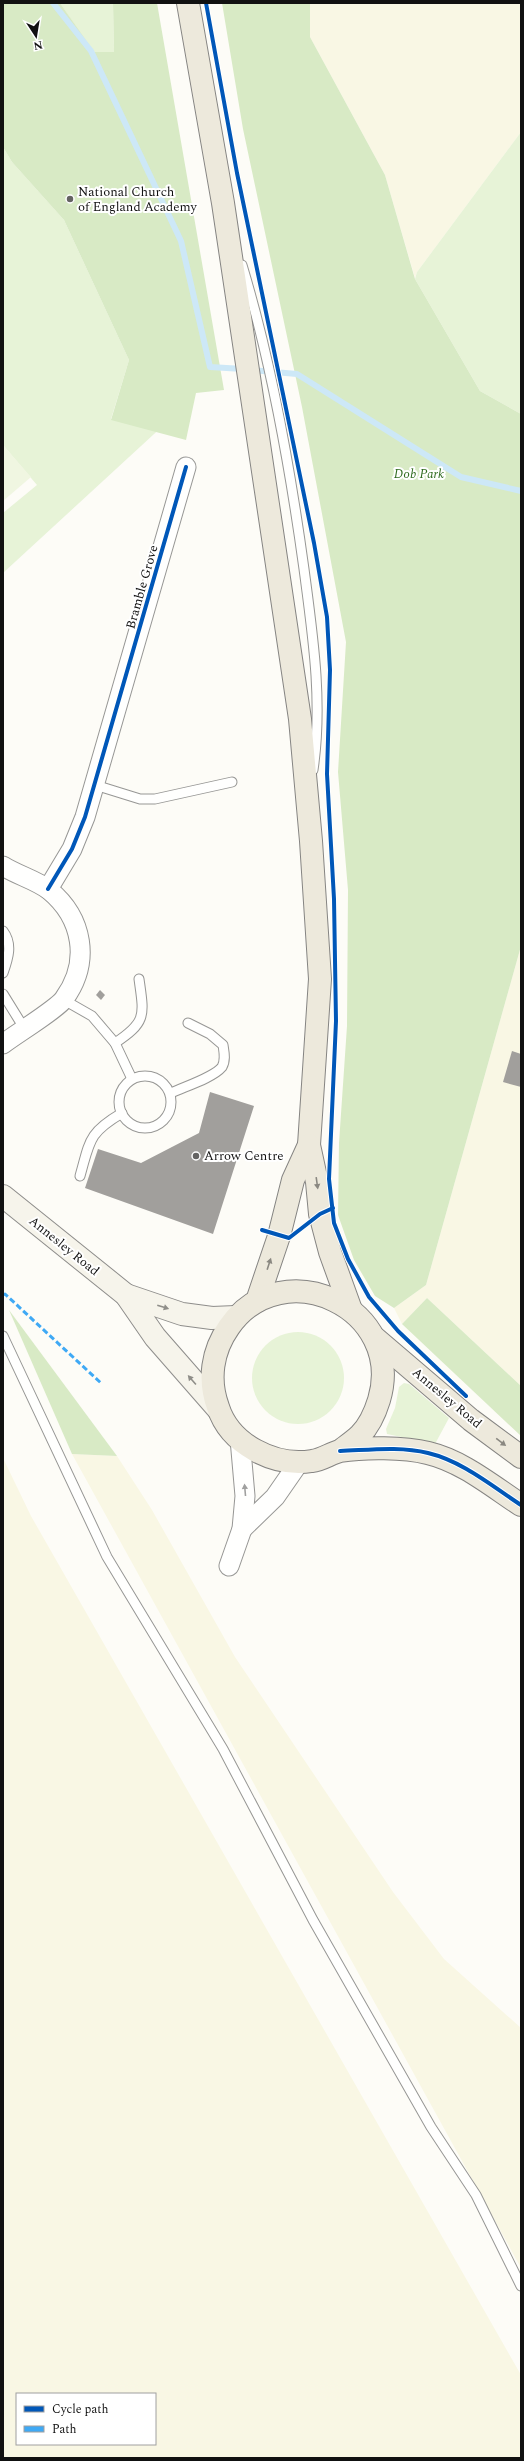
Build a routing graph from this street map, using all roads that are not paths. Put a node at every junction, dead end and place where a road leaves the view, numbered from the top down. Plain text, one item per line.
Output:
1 (188, 3) edge
2 (186, 467) dead end
3 (232, 782) dead end
4 (95, 785) junction
5 (3, 866) edge
6 (48, 889) junction
7 (3, 931) edge
8 (3, 973) edge
9 (140, 979) dead end
10 (3, 994) edge
11 (64, 1000) junction
12 (188, 1023) dead end
13 (24, 1028) junction
14 (115, 1043) junction
15 (3, 1044) edge
16 (132, 1079) junction
17 (171, 1093) junction
18 (122, 1113) junction
19 (309, 1145) junction
20 (80, 1176) dead end
21 (3, 1196) edge
22 (126, 1295) junction
23 (257, 1301) junction
24 (351, 1310) junction
25 (236, 1317) junction
26 (3, 1336) edge
27 (374, 1337) junction
28 (218, 1409) junction
29 (240, 1439) junction
30 (340, 1451) junction
31 (521, 1457) edge
32 (300, 1461) junction
33 (521, 1505) edge
34 (242, 1529) junction
35 (229, 1566) dead end
36 (521, 2286) edge

1 - 19 main road
2 - 4 street, Bramble Grove
3 - 4 lane
4 - 6 street, Bramble Grove
5 - 6 street
6 - 11 street
7 - 8 lane
9 - 14 lane
10 - 13 lane
11 - 13 street
11 - 14 lane
12 - 17 lane
13 - 15 street
14 - 16 lane
16 - 17 lane
16 - 18 lane
17 - 18 lane
18 - 20 lane
23 -> 19 main road
19 -> 24 main road
21 - 22 main road, Annesley Road
22 -> 25 main road, Annesley Road
28 -> 22 main road, Annesley Road
23 - 24 main road
23 - 25 main road
24 - 27 main road
25 - 28 main road
26 - 36 lane
27 - 30 main road
27 -> 31 main road, Annesley Road
28 - 29 main road
29 - 32 main road
34 -> 29 street
30 - 32 main road
30 - 33 main road
32 - 34 street
34 - 35 street

